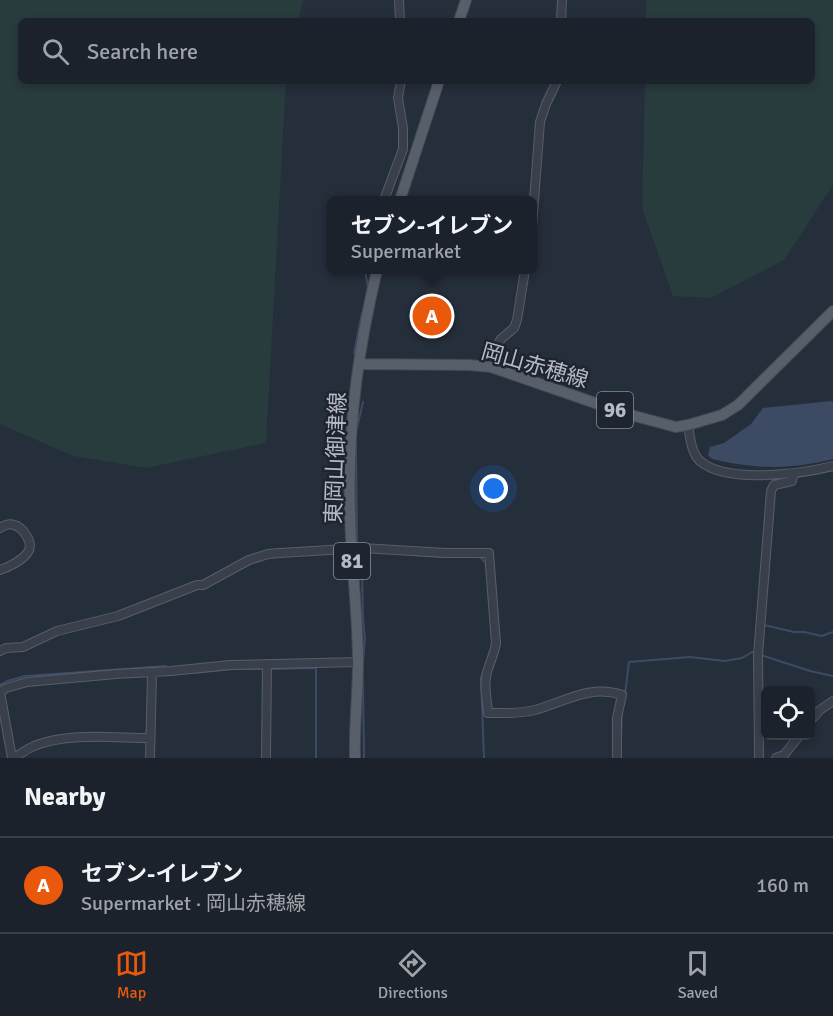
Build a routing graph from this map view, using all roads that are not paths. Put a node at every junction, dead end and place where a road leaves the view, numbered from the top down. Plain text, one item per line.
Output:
1 (399, 0) edge
2 (466, 0) edge
3 (562, 0) edge
4 (400, 18) edge
5 (460, 18) edge
6 (561, 18) edge
7 (400, 84) edge
8 (438, 84) edge
9 (556, 84) edge
10 (386, 196) edge
11 (402, 196) edge
12 (534, 196) edge
13 (376, 274) edge
14 (524, 274) edge
15 (833, 311) edge
16 (360, 363) junction
17 (491, 367) junction
18 (688, 425) junction
19 (833, 466) edge
20 (794, 473) junction
21 (0, 528) edge
22 (352, 548) junction
23 (0, 570) edge
24 (0, 651) edge
25 (358, 662) junction
26 (267, 667) junction
27 (152, 672) junction
28 (0, 692) edge
29 (833, 701) edge
30 (815, 716) edge
31 (150, 738) junction
32 (795, 740) edge
33 (13, 758) edge
34 (150, 758) edge
35 (266, 758) edge
36 (354, 758) edge
37 (617, 758) edge
38 (759, 758) edge
39 (776, 758) edge

1 - 4 street
2 - 5 main road
3 - 6 street
7 - 10 street
8 - 11 main road
9 - 12 street
13 - 16 main road, 東岡山御津線 / 81
14 - 17 street
15 - 18 main road, 岡山赤穂線 / 96
16 - 17 main road, 岡山赤穂線 / 96
16 - 22 main road, 東岡山御津線 / 81
17 - 18 main road, 岡山赤穂線 / 96
18 - 20 street
19 - 20 street
20 - 38 street
21 - 23 street
22 - 24 street
22 - 25 main road, 東岡山御津線 / 81
22 - 37 street
25 - 26 street
25 - 36 main road, 東岡山御津線 / 81
26 - 27 street
26 - 35 street
27 - 28 street
27 - 31 street
28 - 33 street
29 - 30 street
31 - 33 street
31 - 34 street
32 - 39 street

